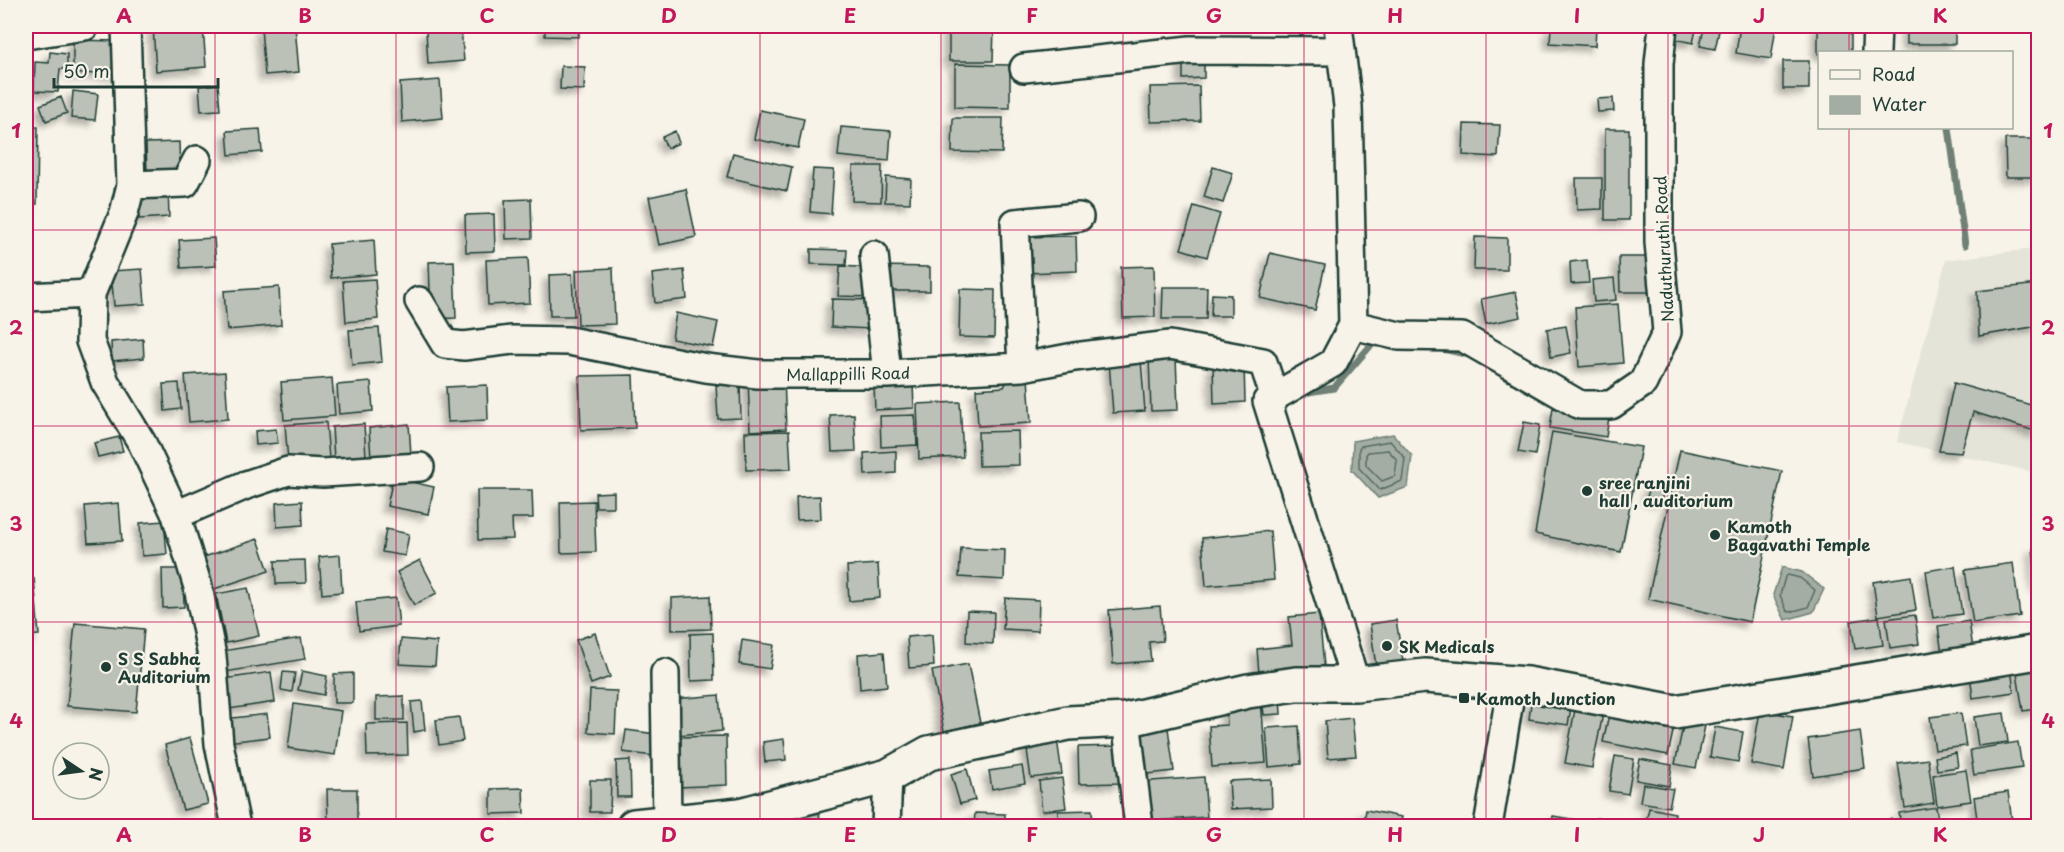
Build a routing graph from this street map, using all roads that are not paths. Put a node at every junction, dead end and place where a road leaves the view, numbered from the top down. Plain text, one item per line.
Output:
1 (85, 26) edge
2 (126, 26) edge
3 (1663, 26) edge
4 (1877, 26) edge
5 (26, 35) edge
6 (1339, 38) edge
7 (1876, 51) edge
8 (1024, 68) dead end
9 (197, 160) dead end
10 (131, 185) junction
11 (1079, 217) dead end
12 (874, 255) dead end
13 (92, 294) junction
14 (26, 297) edge
15 (419, 301) dead end
16 (1353, 325) junction
17 (1022, 367) junction
18 (887, 374) junction
19 (1275, 398) junction
20 (420, 467) dead end
21 (177, 514) junction
22 (2038, 652) edge
23 (665, 673) dead end
24 (1512, 683) junction
25 (1356, 684) junction
26 (1126, 720) junction
27 (888, 776) junction
28 (667, 823) junction
29 (705, 823) edge
30 (237, 826) edge
31 (634, 826) edge
32 (886, 826) edge
33 (1139, 826) edge
34 (1488, 826) edge

1 - 5 street
2 - 10 street
3 - 16 street, Naduthuruthi Road
4 - 7 street
6 - 8 street
6 - 16 street
9 - 10 street
10 - 13 street
11 - 17 street
12 - 18 street
13 - 14 street
13 - 21 street
15 - 18 street, Mallappilli Road
16 - 19 street
17 - 18 street, Mallappilli Road
17 - 19 street, Mallappilli Road
19 - 25 street
20 - 21 street
21 - 30 street
22 - 24 main road
23 - 28 street
24 - 25 main road
24 - 34 street
25 - 26 main road
26 - 27 main road
26 - 33 street
27 - 29 main road
27 - 32 street
28 - 29 main road
28 - 31 main road

